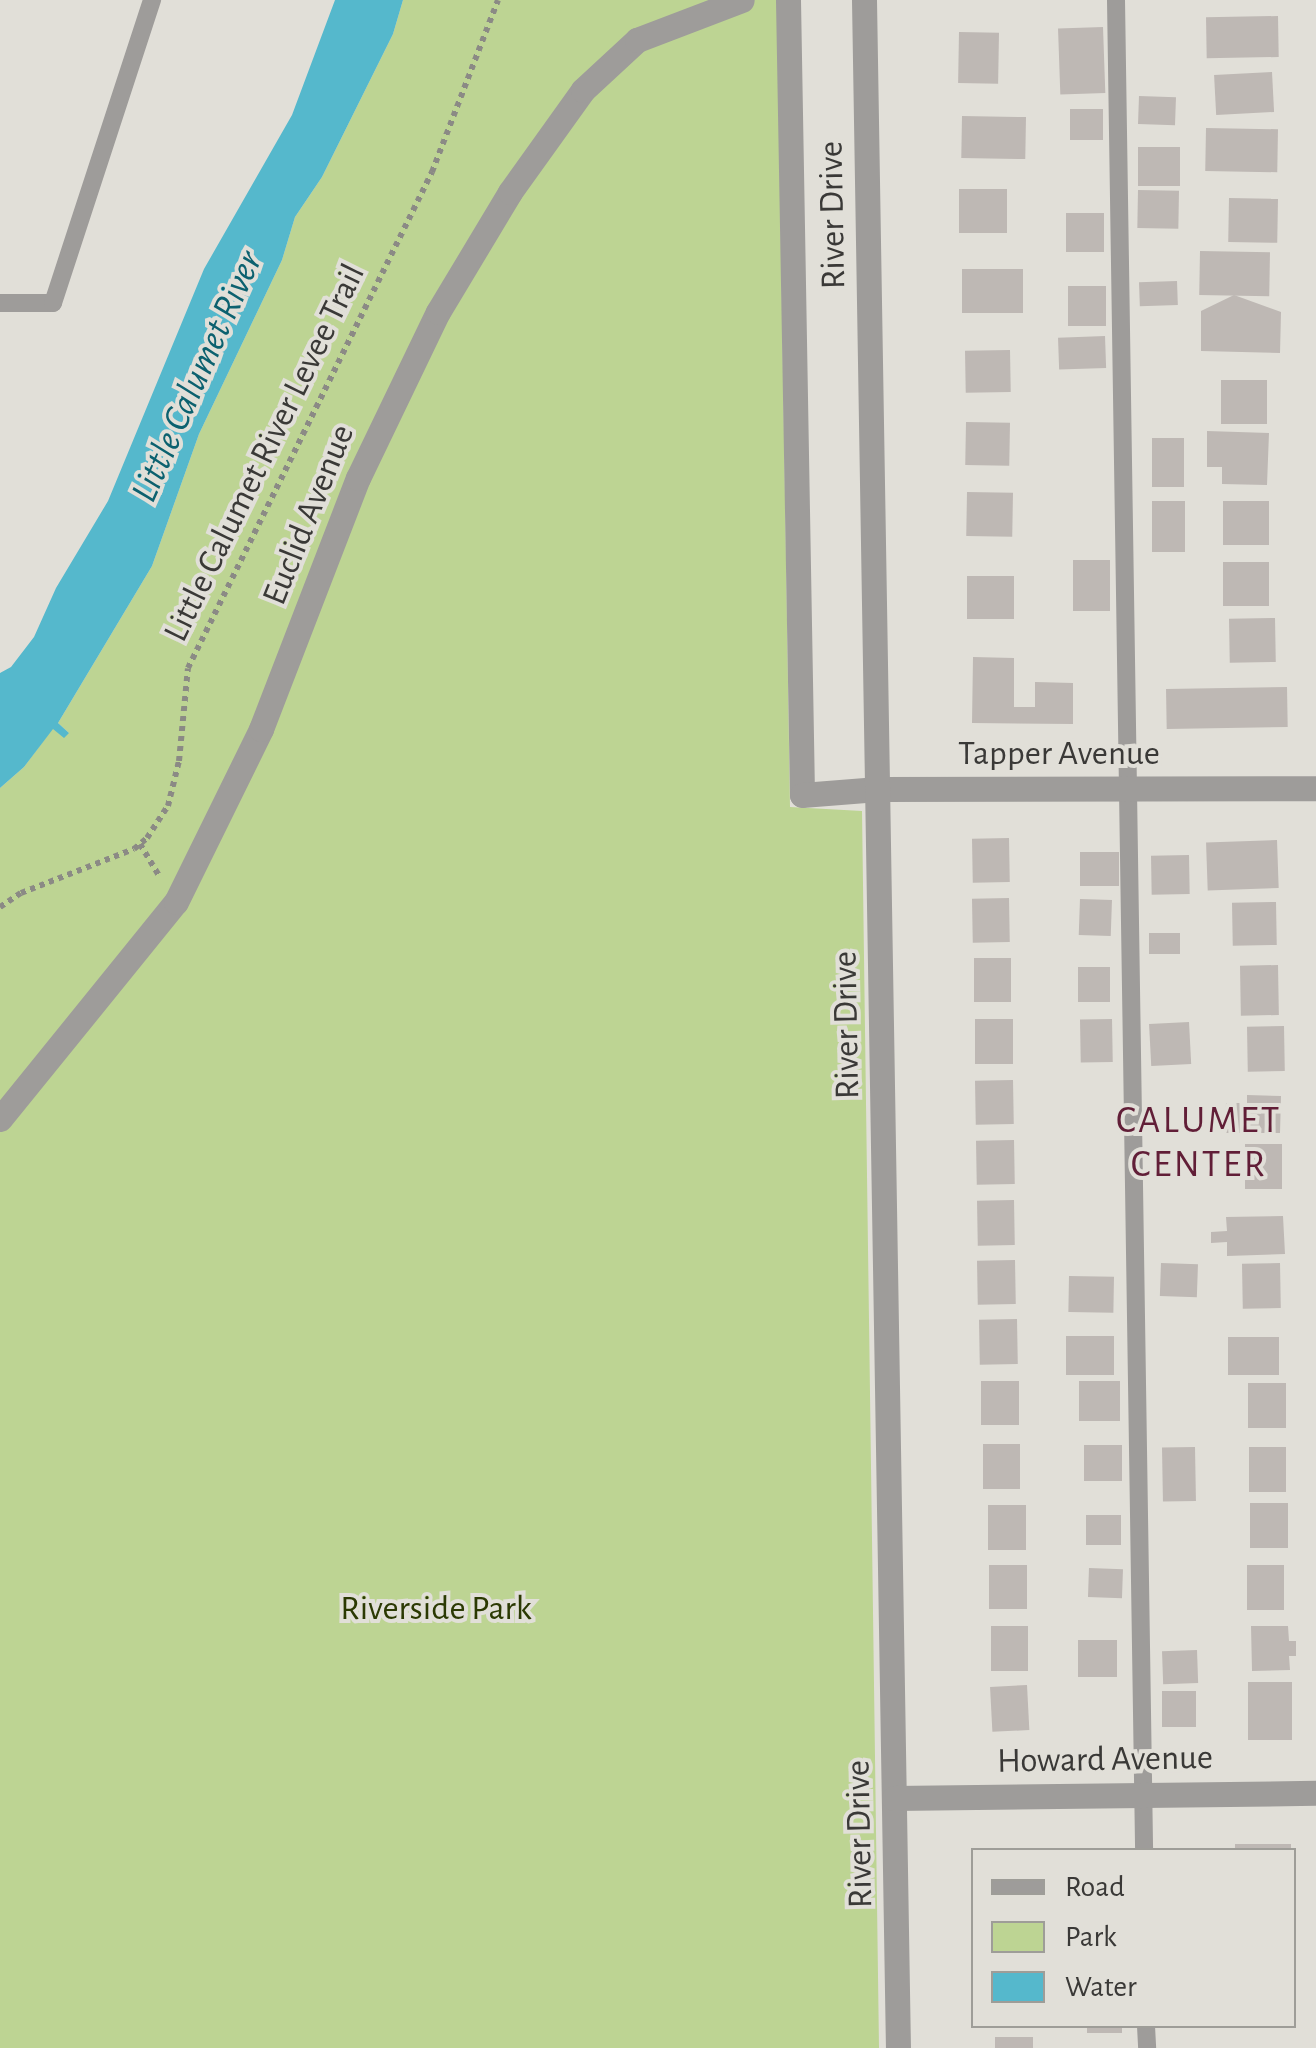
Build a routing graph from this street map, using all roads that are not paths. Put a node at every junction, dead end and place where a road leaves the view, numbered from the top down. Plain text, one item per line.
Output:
1 (152, 0) edge
2 (742, 0) edge
3 (788, 0) edge
4 (864, 0) edge
5 (1116, 0) edge
6 (0, 303) edge
7 (1127, 788) junction
8 (1316, 788) edge
9 (878, 790) junction
10 (802, 795) joint
11 (0, 1120) edge
12 (1316, 1793) edge
13 (1144, 1795) junction
14 (894, 1798) junction
15 (1144, 1848) edge
16 (898, 2048) edge

1 - 6 lane
2 - 11 street, Euclid Avenue
3 - 10 street, River Drive
4 - 9 street, River Drive
5 - 7 lane
7 - 8 street, Tapper Avenue
7 - 9 street, Tapper Avenue
7 - 13 lane
9 - 10 street, Tapper Avenue
9 - 14 street, River Drive
12 - 13 street, Howard Avenue
13 - 14 street, Howard Avenue
13 - 15 lane
14 - 16 street, River Drive

